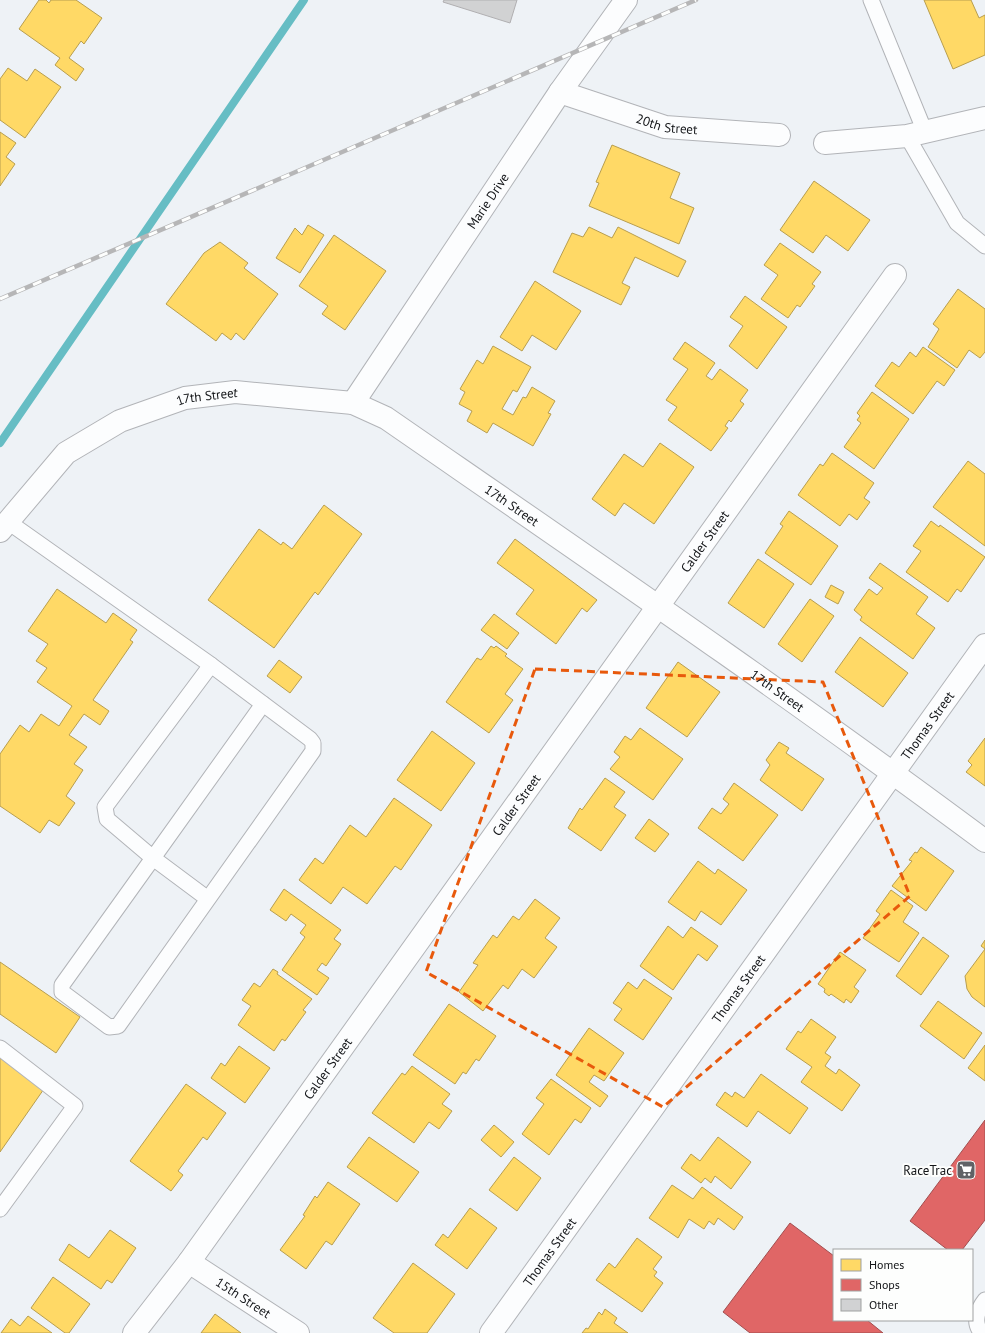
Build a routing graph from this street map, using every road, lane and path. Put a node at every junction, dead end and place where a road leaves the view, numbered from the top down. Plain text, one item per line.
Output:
1 (626, 0) edge
2 (871, 0) edge
3 (560, 92) junction
4 (985, 118) edge
5 (916, 134) junction
6 (779, 135) dead end
7 (825, 143) dead end
8 (985, 246) edge
9 (895, 275) dead end
10 (353, 403) junction
11 (3, 526) edge
12 (657, 606) junction
13 (985, 644) edge
14 (211, 665) junction
15 (263, 704) junction
16 (894, 773) junction
17 (985, 841) edge
18 (153, 858) junction
19 (208, 899) junction
20 (0, 1048) edge
21 (0, 1209) edge
22 (189, 1262) junction
23 (985, 1300) edge
24 (134, 1333) edge
25 (298, 1333) edge
26 (491, 1333) edge
27 (982, 1333) edge

1 - 3 street, Marie Drive
2 - 5 lane
3 - 6 street, 20th Street
3 - 10 street, Marie Drive
4 - 5 street
5 - 7 street
5 - 8 lane
9 - 12 street, Calder Street
10 - 11 street, 17th Street
10 - 12 street, 17th Street
11 - 14 lane
12 - 16 street, 17th Street
12 - 22 street, Calder Street
13 - 16 street, Thomas Street
14 - 15 lane
14 - 18 lane
15 - 18 lane
15 - 19 lane
16 - 17 street, 17th Street
16 - 26 street, Thomas Street
18 - 19 lane
18 - 19 lane
20 - 21 lane
22 - 24 street, Calder Street
22 - 25 street, 15th Street
23 - 27 lane

